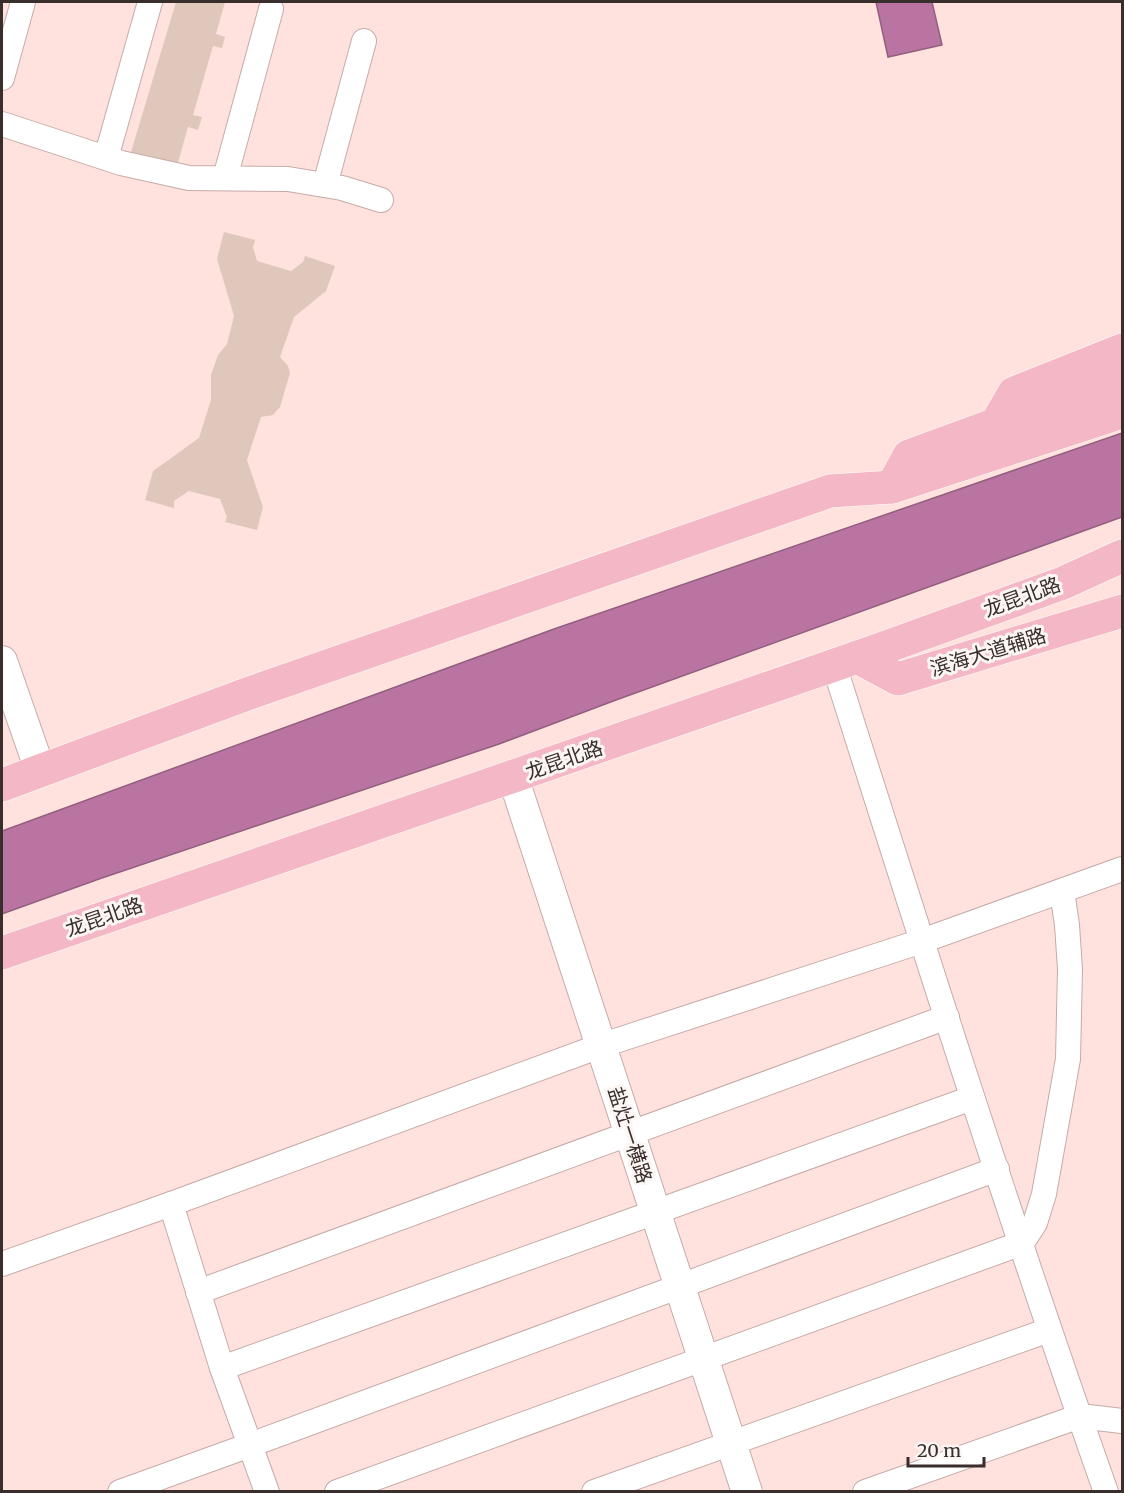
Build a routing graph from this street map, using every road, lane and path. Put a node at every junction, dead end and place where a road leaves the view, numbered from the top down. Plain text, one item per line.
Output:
1 (23, 2) edge
2 (150, 2) edge
3 (271, 9) dead end
4 (364, 41) dead end
5 (2, 78) edge
6 (2, 124) edge
7 (106, 158) junction
8 (225, 178) junction
9 (325, 185) junction
10 (381, 200) dead end
11 (1122, 350) edge
12 (1122, 378) edge
13 (1122, 412) edge
14 (996, 424) junction
15 (892, 487) junction
16 (1122, 556) edge
17 (1122, 587) edge
18 (1044, 590) junction
19 (1122, 611) edge
20 (2, 661) edge
21 (846, 661) junction
22 (40, 771) junction
23 (513, 777) junction
24 (2, 785) edge
25 (1122, 869) edge
26 (1062, 891) junction
27 (922, 941) junction
28 (2, 953) edge
29 (947, 1017) junction
30 (600, 1046) junction
31 (972, 1098) junction
32 (629, 1134) junction
33 (997, 1169) junction
34 (171, 1204) junction
35 (655, 1212) junction
36 (1022, 1243) junction
37 (2, 1264) edge
38 (680, 1287) junction
39 (198, 1292) junction
40 (1049, 1330) junction
41 (703, 1359) junction
42 (222, 1368) junction
43 (1080, 1416) junction
44 (1122, 1421) edge
45 (731, 1443) junction
46 (250, 1445) junction
47 (120, 1491) edge
48 (267, 1491) edge
49 (337, 1491) edge
50 (594, 1491) edge
51 (747, 1491) edge
52 (865, 1491) edge
53 (1107, 1491) edge

1 - 5 street
2 - 7 street
3 - 8 street
4 - 9 street
6 - 7 street
7 - 8 street
8 - 9 street
9 - 10 street
11 - 14 highway
12 - 14 highway
13 - 15 highway
14 - 15 highway
15 - 22 highway
16 - 18 highway, 龙昆北路
17 - 18 highway
18 - 21 highway, 龙昆北路
19 - 21 highway, 滨海大道辅路
20 - 22 street
21 - 23 highway, 龙昆北路
21 - 27 street
22 - 24 highway
23 - 28 highway, 龙昆北路
23 - 30 street, 盐灶一横路
25 - 26 street
26 - 27 street
26 - 36 street
27 - 29 street
27 - 30 street
29 - 31 street
29 - 32 street
30 - 32 street, 盐灶一横路
30 - 34 street
31 - 33 street
31 - 35 street
32 - 35 street, 盐灶一横路
32 - 39 street
33 - 36 street
33 - 38 street
34 - 37 street
34 - 39 street
35 - 38 street, 盐灶一横路
35 - 42 street
36 - 40 street
36 - 41 street
38 - 41 street, 盐灶一横路
38 - 46 street
39 - 42 street
40 - 43 street
40 - 45 street
41 - 45 street, 盐灶一横路
41 - 49 street
42 - 46 street
43 - 44 street
43 - 52 street
43 - 53 street
45 - 50 street
45 - 51 street, 盐灶一横路
46 - 47 street
46 - 48 street

